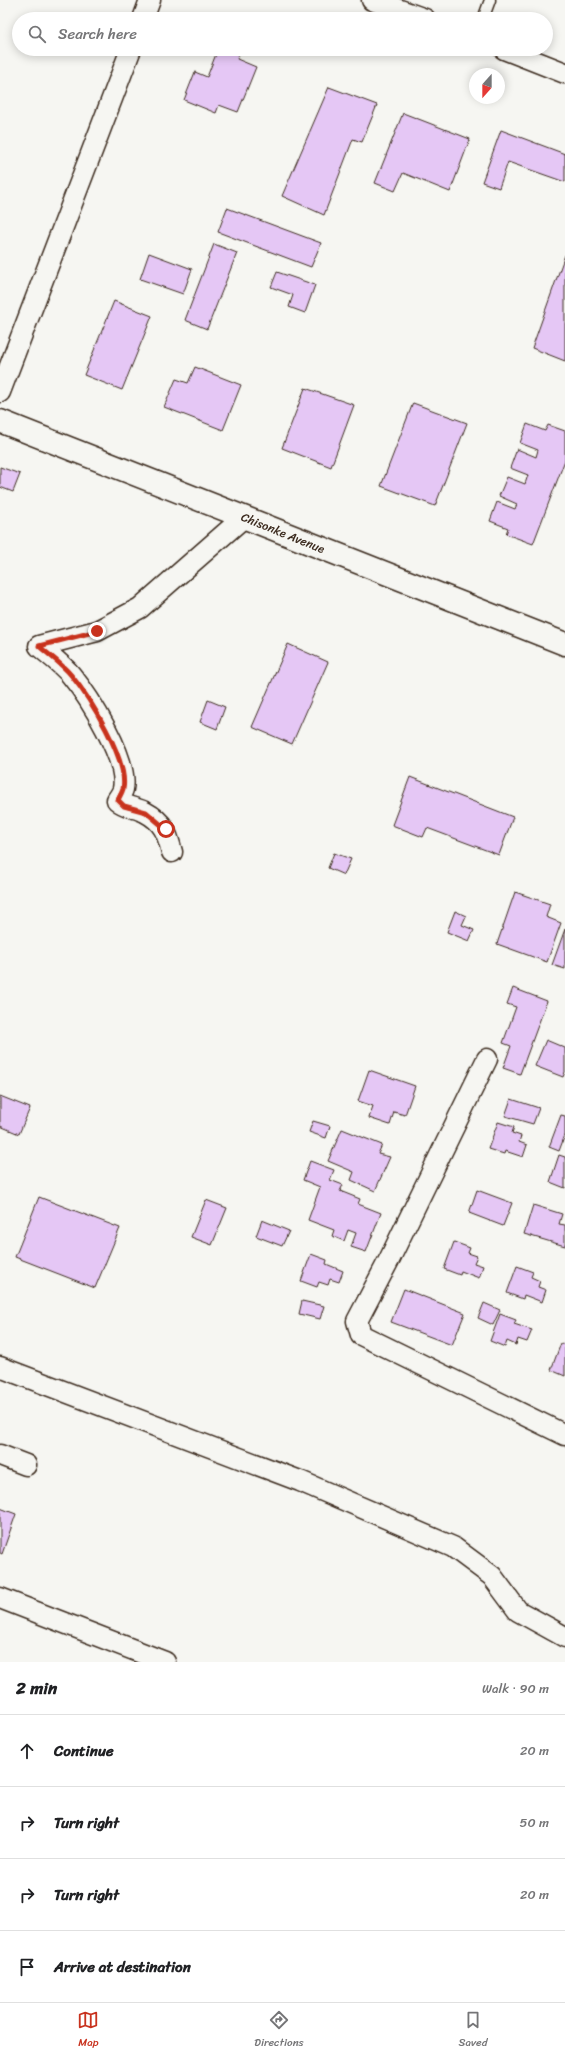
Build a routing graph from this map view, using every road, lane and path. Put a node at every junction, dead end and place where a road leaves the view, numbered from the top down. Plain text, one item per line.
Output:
1 (150, 0) edge
2 (372, 0) edge
3 (490, 0) edge
4 (146, 12) edge
5 (405, 12) edge
6 (486, 12) edge
7 (128, 56) edge
8 (522, 56) edge
9 (565, 73) edge
10 (0, 392) edge
11 (0, 421) edge
12 (244, 518) junction
13 (565, 644) edge
14 (172, 852) dead end
15 (487, 1060) dead end
16 (0, 1367) edge
17 (565, 1435) edge
18 (0, 1455) edge
19 (26, 1465) dead end
20 (0, 1598) edge
21 (565, 1637) edge
22 (165, 1662) edge

1 - 4 street
2 - 5 street
3 - 6 lane
7 - 10 street
8 - 9 street
11 - 12 street, Chisonke Avenue
12 - 13 street, Chisonke Avenue
12 - 14 street
15 - 17 street
16 - 21 street
18 - 19 street
20 - 22 street

